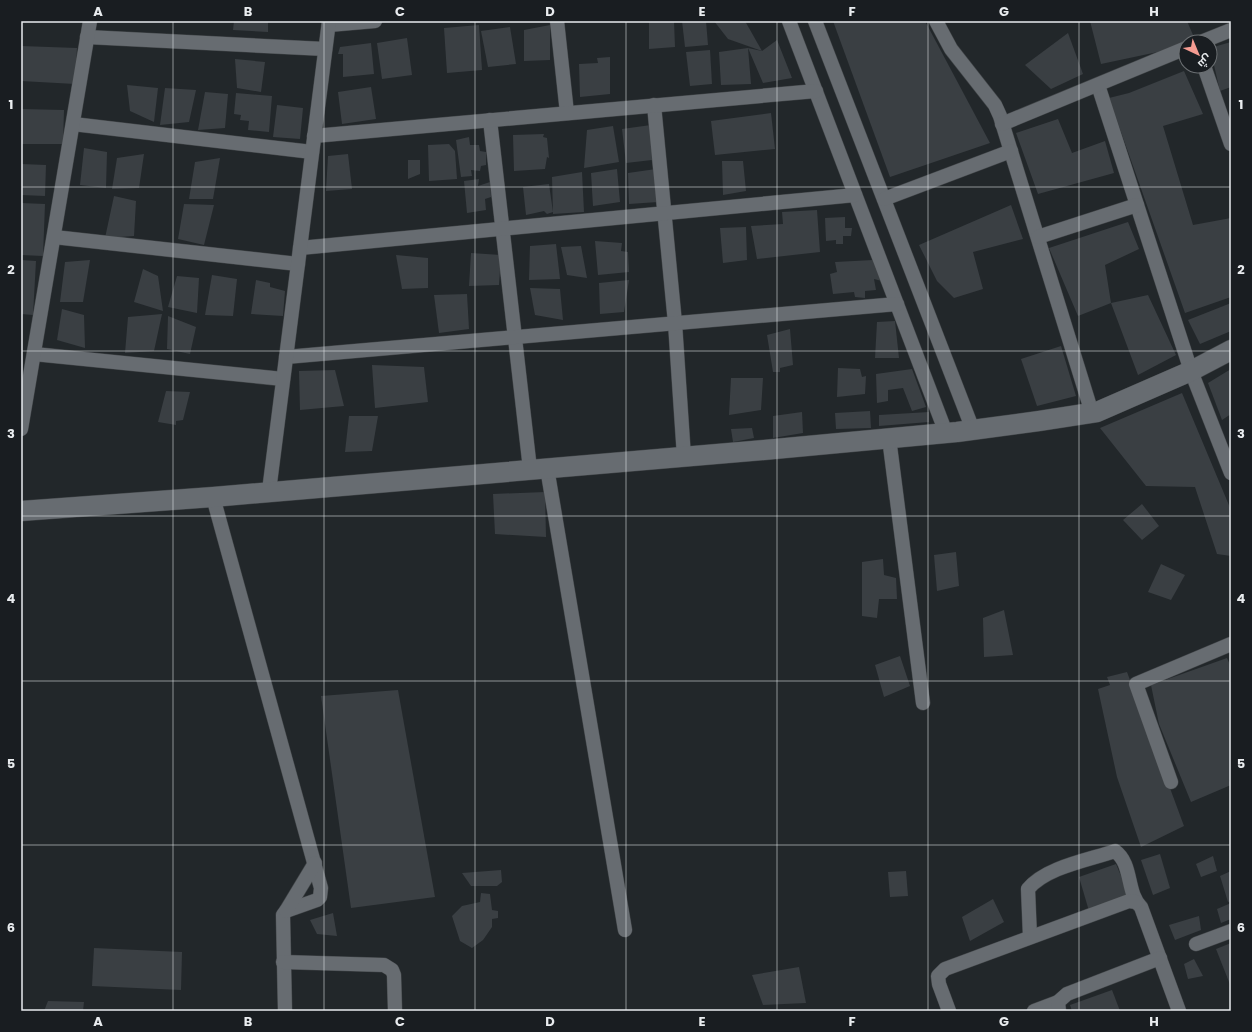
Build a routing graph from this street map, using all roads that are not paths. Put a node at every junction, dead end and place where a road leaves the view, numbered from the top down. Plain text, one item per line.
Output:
1 (90, 21) edge
2 (375, 21) edge
3 (557, 21) edge
4 (789, 21) edge
5 (815, 21) edge
6 (936, 21) edge
7 (329, 23) edge
8 (1231, 30) edge
9 (1218, 35) edge
10 (88, 37) junction
11 (325, 49) junction
12 (1178, 51) edge
13 (1207, 74) edge
14 (1098, 85) junction
15 (816, 91) junction
16 (654, 105) junction
17 (567, 113) junction
18 (490, 120) junction
19 (73, 124) junction
20 (1002, 124) junction
21 (314, 136) junction
22 (1231, 144) edge
23 (1011, 150) junction
24 (312, 152) junction
25 (855, 195) junction
26 (884, 199) junction
27 (1137, 204) junction
28 (663, 213) junction
29 (503, 228) junction
30 (54, 237) junction
31 (1038, 237) junction
32 (300, 248) junction
33 (298, 264) junction
34 (897, 304) junction
35 (675, 323) junction
36 (514, 337) junction
37 (1231, 350) edge
38 (34, 354) junction
39 (286, 357) junction
40 (1191, 370) junction
41 (283, 379) junction
42 (1092, 413) junction
43 (21, 428) edge
44 (973, 430) junction
45 (946, 433) junction
46 (889, 438) junction
47 (684, 457) junction
48 (1229, 464) edge
49 (538, 469) junction
50 (269, 491) junction
51 (213, 497) junction
52 (21, 511) edge
53 (1231, 644) edge
54 (923, 703) dead end
55 (1171, 782) dead end
56 (315, 863) junction
57 (1136, 902) junction
58 (286, 911) junction
59 (625, 930) dead end
60 (1231, 931) edge
61 (1030, 937) junction
62 (1196, 944) dead end
63 (1160, 958) junction
64 (283, 962) junction
65 (1059, 1007) edge
66 (285, 1011) edge
67 (395, 1011) edge
68 (949, 1011) edge
69 (1034, 1011) edge
70 (1179, 1011) edge

1 - 10 street
2 - 7 street
3 - 17 street
4 - 15 street
5 - 26 street
6 - 20 street
7 - 11 street
8 - 9 street
10 - 11 street
10 - 19 street
11 - 21 street
12 - 14 street
13 - 22 street
14 - 20 street
14 - 27 street
15 - 16 street
15 - 25 street
16 - 17 street
16 - 28 street
17 - 18 street
18 - 21 street
18 - 29 street
19 - 24 street
19 - 30 street
20 - 23 street
21 - 24 street
23 - 26 street
23 - 31 street
24 - 32 street
25 - 28 street
25 - 34 street
26 - 44 street
27 - 31 street
27 - 40 street
28 - 29 street
28 - 35 street
29 - 32 street
29 - 36 street
30 - 33 street
30 - 38 street
31 - 42 street
32 - 33 street
33 - 39 street
34 - 35 street
34 - 45 street
35 - 36 street
35 - 47 street
36 - 39 street
36 - 49 street
37 - 40 main road
38 - 41 street
38 - 43 street
39 - 41 street
40 - 42 main road
40 - 48 street
41 - 50 street
42 - 44 main road
44 - 45 main road
45 - 46 main road
46 - 47 main road
46 - 54 street
47 - 49 main road
49 - 50 main road
49 - 59 street
50 - 51 main road
51 - 52 main road
51 - 56 street
53 - 55 street
56 - 58 street
56 - 58 street
57 - 61 street
57 - 61 street
57 - 63 street
58 - 64 street
60 - 62 street
61 - 68 street
63 - 65 street
63 - 70 street
64 - 66 street
64 - 67 street
65 - 69 street

